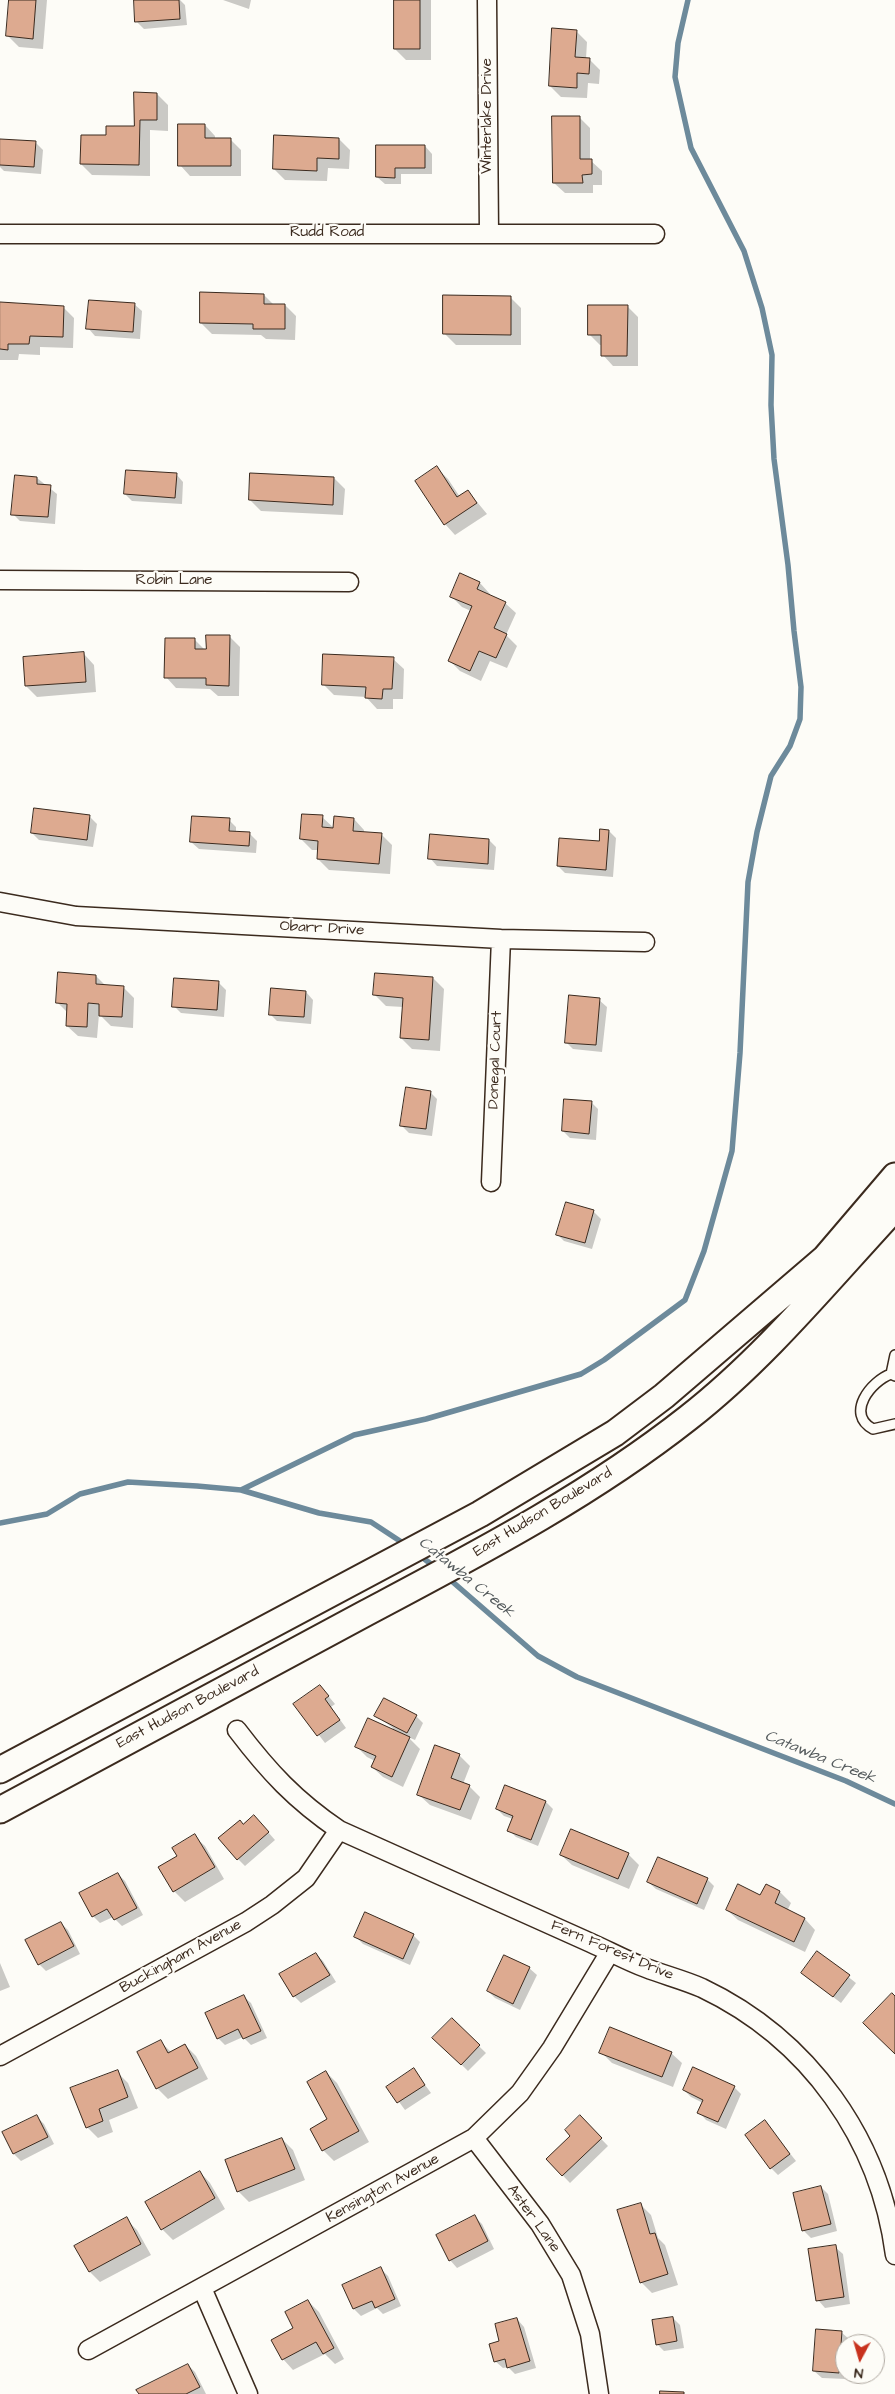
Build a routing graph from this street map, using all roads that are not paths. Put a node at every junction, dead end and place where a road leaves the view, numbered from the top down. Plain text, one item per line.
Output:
1 (488, 0) edge
2 (489, 233) junction
3 (0, 234) edge
4 (655, 234) dead end
5 (0, 580) edge
6 (349, 582) dead end
7 (0, 902) edge
8 (501, 938) junction
9 (645, 942) dead end
10 (895, 1176) edge
11 (491, 1182) dead end
12 (895, 1208) edge
13 (895, 1354) edge
14 (893, 1375) edge
15 (895, 1424) edge
16 (237, 1730) dead end
17 (0, 1770) edge
18 (0, 1810) edge
19 (339, 1830) junction
20 (610, 1952) junction
21 (0, 2056) edge
22 (474, 2138) junction
23 (895, 2255) edge
24 (202, 2288) junction
25 (88, 2350) dead end
26 (248, 2394) edge
27 (599, 2394) edge

1 - 2 street, Winterlake Drive
2 - 3 street, Rudd Road
2 - 4 street, Rudd Road
5 - 6 street, Robin Lane
7 - 8 street, Obarr Drive
8 - 9 street, Obarr Drive
8 - 11 street, Donegal Court
10 - 17 main road, East Hudson Boulevard
12 - 18 main road, East Hudson Boulevard
13 - 14 lane
14 - 15 lane
16 - 19 street, Fern Forest Drive
19 - 20 street, Fern Forest Drive
19 - 21 street, Buckingham Avenue
20 - 22 street, Kensington Avenue
20 - 23 street, Fern Forest Drive
22 - 24 street, Kensington Avenue
22 - 27 street, Aster Lane
24 - 25 street, Kensington Avenue
24 - 26 street

